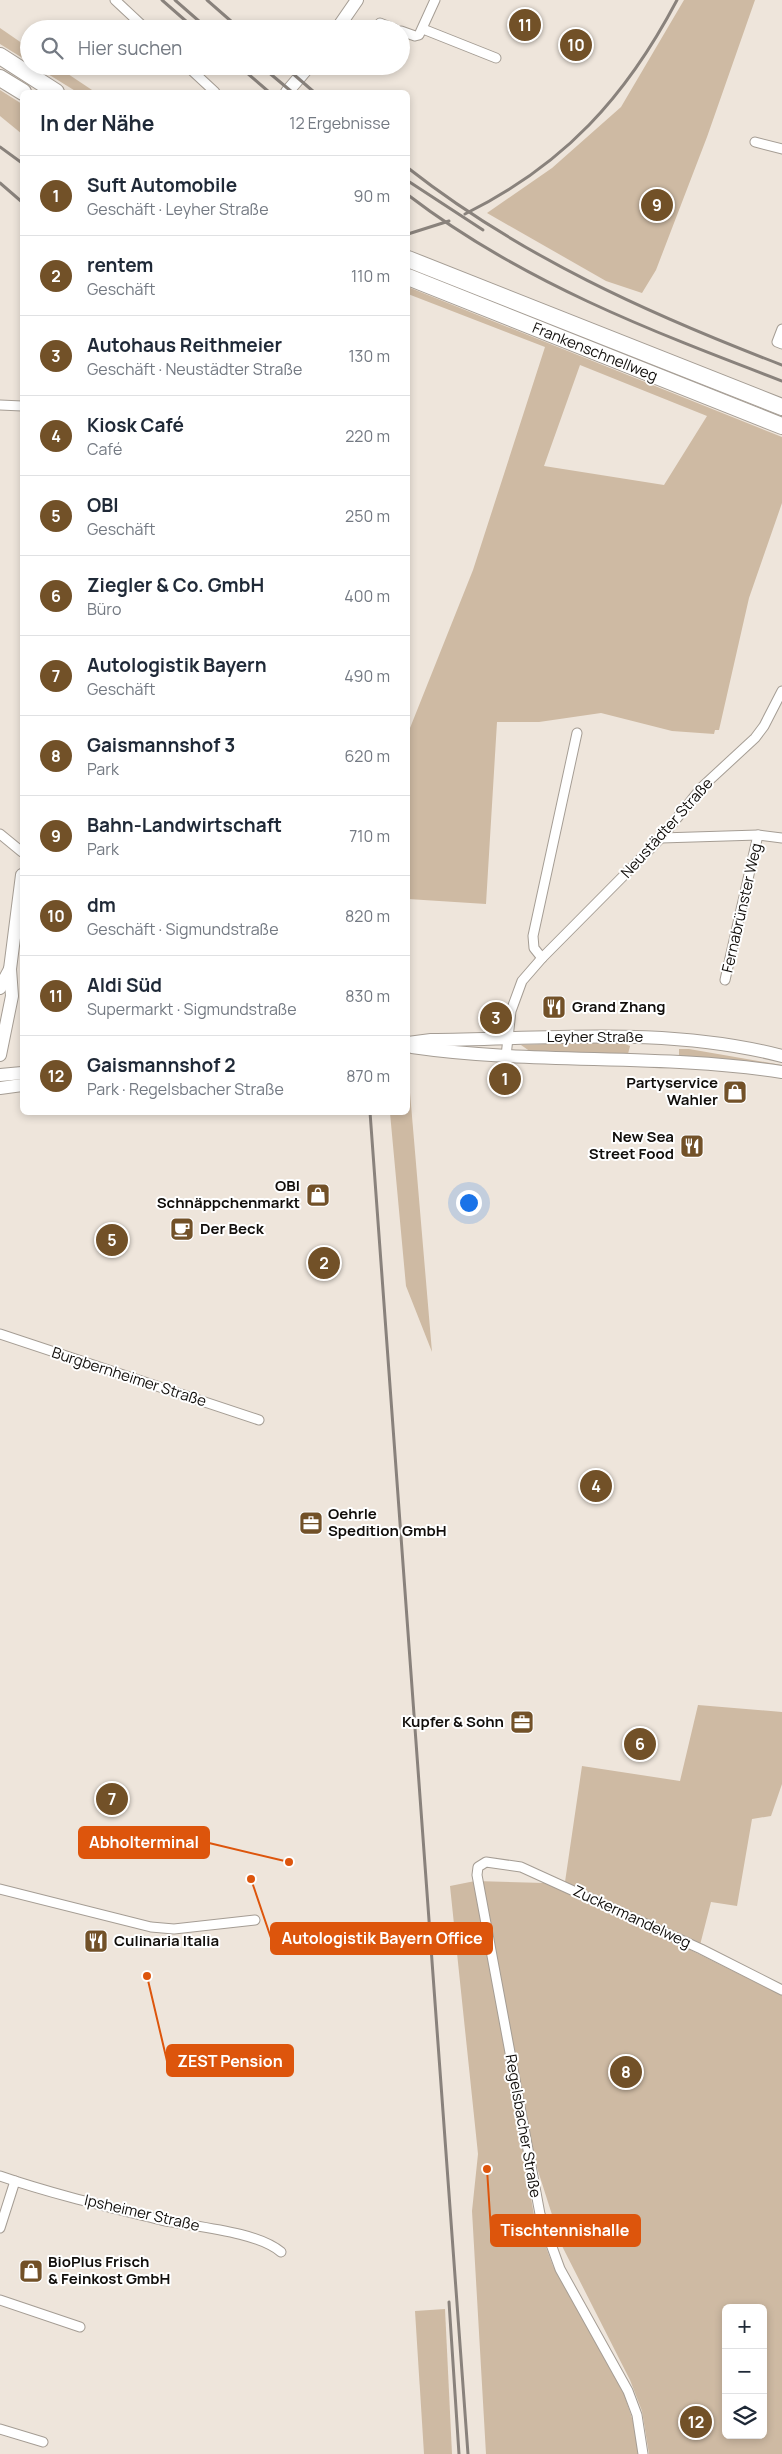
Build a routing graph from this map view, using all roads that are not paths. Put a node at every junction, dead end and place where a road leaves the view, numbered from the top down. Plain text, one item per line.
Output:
1 (115, 0) edge
2 (357, 0) edge
3 (435, 0) edge
4 (136, 20) edge
5 (344, 20) edge
6 (423, 30) junction
7 (410, 34) edge
8 (0, 56) edge
9 (496, 58) dead end
10 (20, 69) edge
11 (30, 75) edge
12 (197, 75) edge
13 (301, 75) edge
14 (0, 78) edge
15 (20, 90) edge
16 (53, 90) edge
17 (213, 90) edge
18 (289, 90) edge
19 (755, 142) dead end
20 (782, 149) edge
21 (410, 259) edge
22 (410, 278) edge
23 (782, 329) edge
24 (782, 344) edge
25 (0, 405) edge
26 (20, 406) edge
27 (782, 407) edge
28 (782, 426) edge
29 (782, 691) edge
30 (577, 733) dead end
31 (0, 834) edge
32 (758, 835) junction
33 (661, 838) junction
34 (782, 838) edge
35 (20, 850) edge
36 (20, 891) edge
37 (542, 958) junction
38 (10, 969) junction
39 (725, 980) dead end
40 (0, 988) edge
41 (508, 1038) junction
42 (410, 1045) edge
43 (410, 1045) edge
44 (0, 1055) edge
45 (506, 1056) junction
46 (782, 1056) edge
47 (782, 1072) edge
48 (20, 1073) edge
49 (0, 1074) edge
50 (20, 1084) edge
51 (0, 1088) edge
52 (0, 1334) edge
53 (258, 1420) dead end
54 (478, 1867) joint
55 (0, 1889) edge
56 (255, 1920) dead end
57 (782, 1990) edge
58 (0, 2176) edge
59 (15, 2181) junction
60 (0, 2228) edge
61 (281, 2252) dead end
62 (0, 2300) edge
63 (80, 2327) dead end
64 (0, 2429) edge
65 (43, 2442) dead end
66 (643, 2454) edge

1 - 4 street
2 - 5 main road
3 - 6 street
6 - 7 street
6 - 9 street
8 - 10 highway
11 - 16 highway
12 - 17 street
13 - 18 main road
14 - 15 highway
19 - 20 street
21 - 27 highway, Frankenschnellweg
22 - 28 highway, Frankenschnellweg
23 - 24 street
25 - 26 street
29 - 33 street, Neustädter Straße
30 - 37 street
31 - 35 street
32 - 33 street
32 - 34 street
32 - 39 street, Fernabrünster Weg
33 - 37 street, Neustädter Straße
36 - 38 main road
37 - 41 street, Neustädter Straße
38 - 40 main road
38 - 44 main road
41 - 42 main road, Leyher Straße
41 - 45 street, Neustädter Straße
41 - 46 main road, Leyher Straße
43 - 45 main road, Leyher Straße
45 - 47 main road, Leyher Straße
48 - 49 main road
50 - 51 main road
52 - 53 street, Burgbernheimer Straße
54 - 57 street, Zuckermandelweg
54 - 66 street, Regelsbacher Straße
55 - 56 street
58 - 59 street, Ipsheimer Straße
59 - 60 street
59 - 61 street, Ipsheimer Straße
62 - 63 street
64 - 65 street

